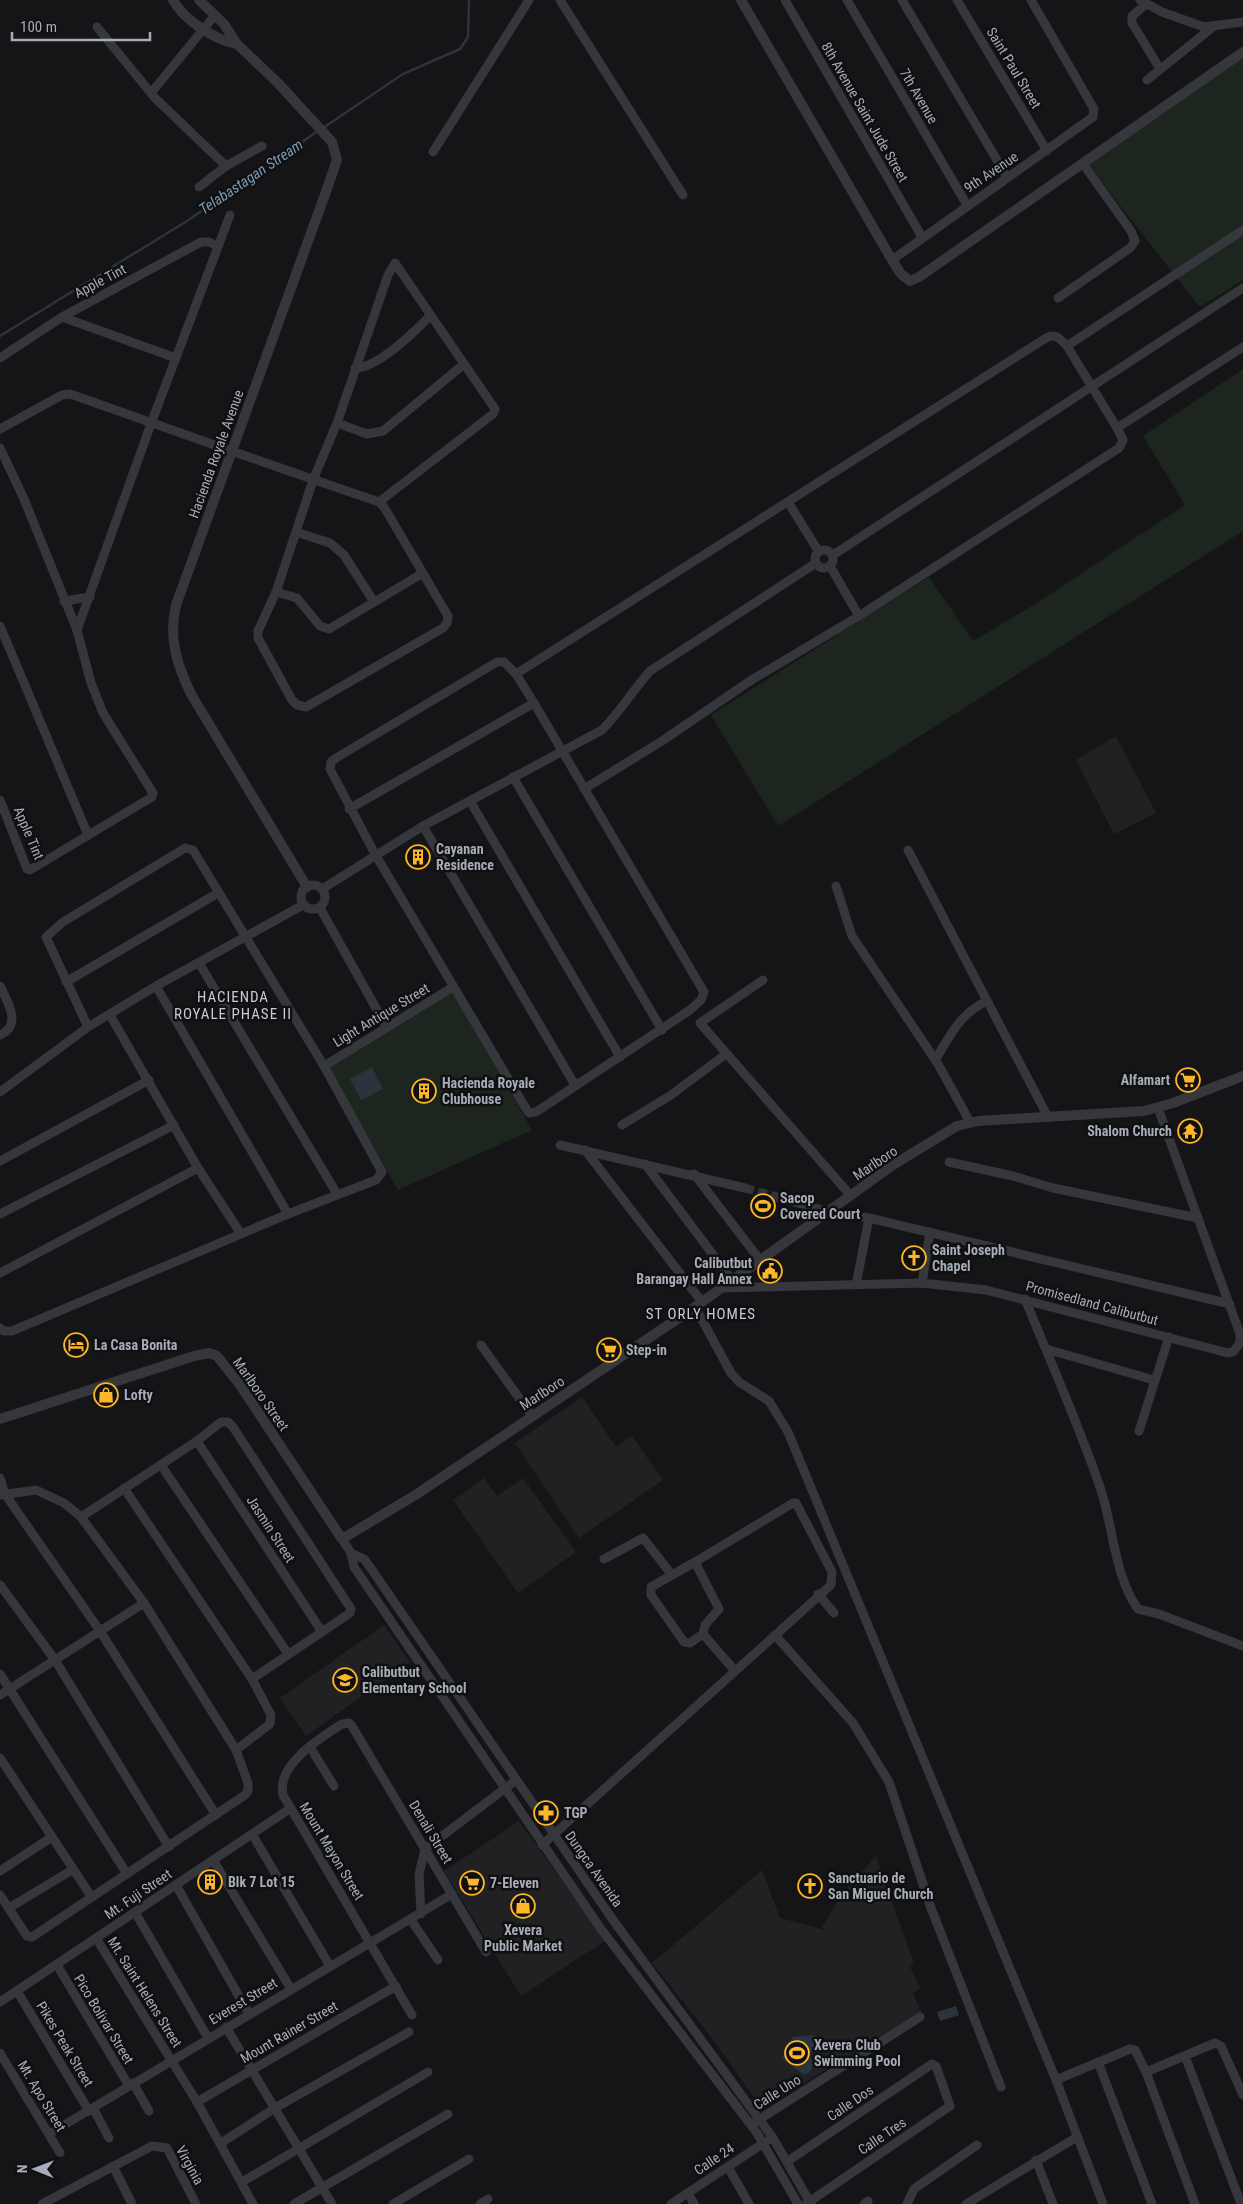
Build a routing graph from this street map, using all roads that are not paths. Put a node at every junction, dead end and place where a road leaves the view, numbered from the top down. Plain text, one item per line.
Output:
1 (173, 0) edge
2 (199, 0) edge
3 (530, 0) edge
4 (560, 0) edge
5 (741, 0) edge
6 (847, 0) edge
7 (902, 0) edge
8 (957, 0) edge
9 (1031, 0) edge
10 (789, 2) edge
11 (1143, 2) edge
12 (215, 15) junction
13 (1243, 22) edge
14 (1214, 26) junction
15 (97, 28) dead end
16 (202, 28) junction
17 (236, 44) junction
18 (1243, 52) edge
19 (1160, 69) junction
20 (1146, 80) dead end
21 (151, 93) junction
22 (262, 146) dead end
23 (1047, 151) junction
24 (433, 152) dead end
25 (1083, 164) junction
26 (226, 166) junction
27 (1007, 177) junction
28 (199, 187) dead end
29 (683, 195) dead end
30 (967, 205) junction
31 (230, 215) dead end
32 (1243, 230) edge
33 (922, 237) junction
34 (218, 246) junction
35 (892, 260) junction
36 (1243, 288) edge
37 (1058, 298) dead end
38 (430, 316) junction
39 (62, 317) junction
40 (1067, 346) junction
41 (1243, 347) edge
42 (0, 358) edge
43 (176, 358) junction
44 (463, 365) junction
45 (355, 368) junction
46 (1092, 388) junction
47 (152, 421) junction
48 (337, 423) junction
49 (1117, 428) junction
50 (0, 429) edge
51 (0, 448) edge
52 (232, 449) junction
53 (313, 480) junction
54 (378, 502) junction
55 (788, 502) junction
56 (296, 532) junction
57 (819, 552) junction
58 (833, 556) junction
59 (816, 563) junction
60 (830, 566) junction
61 (423, 572) junction
62 (276, 592) junction
63 (90, 596) junction
64 (64, 601) junction
65 (374, 602) junction
66 (859, 616) junction
67 (0, 626) edge
68 (77, 630) junction
69 (516, 674) junction
70 (534, 702) junction
71 (564, 752) junction
72 (513, 776) junction
73 (584, 789) junction
74 (0, 800) edge
75 (470, 801) junction
76 (349, 809) junction
77 (423, 826) junction
78 (88, 835) junction
79 (908, 850) dead end
80 (374, 854) junction
81 (836, 886) dead end
82 (307, 887) junction
83 (322, 889) junction
84 (218, 893) junction
85 (303, 905) junction
86 (320, 908) junction
87 (245, 936) junction
88 (199, 964) junction
89 (763, 980) dead end
90 (66, 982) junction
91 (0, 986) edge
92 (156, 986) junction
93 (453, 987) junction
94 (987, 1001) junction
95 (110, 1015) junction
96 (386, 1026) junction
97 (88, 1027) junction
98 (662, 1030) junction
99 (0, 1035) edge
100 (726, 1054) junction
101 (620, 1057) junction
102 (935, 1060) junction
103 (324, 1066) junction
104 (1243, 1076) edge
105 (149, 1080) junction
106 (575, 1085) junction
107 (0, 1092) edge
108 (1158, 1108) junction
109 (1048, 1117) junction
110 (970, 1122) junction
111 (174, 1125) junction
112 (622, 1126) dead end
113 (560, 1145) dead end
114 (585, 1150) junction
115 (0, 1161) edge
116 (949, 1162) dead end
117 (644, 1164) junction
118 (198, 1168) junction
119 (694, 1174) junction
120 (745, 1188) tunnel mouth
121 (337, 1194) junction
122 (851, 1196) junction
123 (788, 1200) tunnel mouth
124 (830, 1212) junction
125 (0, 1214) edge
126 (288, 1214) junction
127 (869, 1218) junction
128 (1198, 1218) junction
129 (930, 1232) junction
130 (241, 1234) junction
131 (760, 1260) junction
132 (0, 1273) edge
133 (732, 1280) junction
134 (922, 1283) junction
135 (856, 1285) junction
136 (721, 1288) junction
137 (1025, 1299) junction
138 (1230, 1304) junction
139 (698, 1305) junction
140 (0, 1328) edge
141 (1169, 1337) junction
142 (481, 1345) dead end
143 (1046, 1349) junction
144 (1154, 1380) junction
145 (532, 1416) junction
146 (0, 1419) edge
147 (1139, 1431) dead end
148 (197, 1441) junction
149 (161, 1464) junction
150 (0, 1478) edge
151 (124, 1488) junction
152 (3, 1494) edge
153 (81, 1517) junction
154 (342, 1539) junction
155 (351, 1553) junction
156 (604, 1559) dead end
157 (695, 1562) junction
158 (672, 1575) junction
159 (0, 1585) edge
160 (818, 1594) junction
161 (144, 1602) junction
162 (834, 1613) dead end
163 (100, 1630) junction
164 (322, 1632) junction
165 (703, 1634) junction
166 (774, 1635) junction
167 (1243, 1646) edge
168 (288, 1654) junction
169 (55, 1660) junction
170 (735, 1671) junction
171 (0, 1674) edge
172 (252, 1679) junction
173 (10, 1689) junction
174 (0, 1696) edge
175 (352, 1726) joint
176 (310, 1747) junction
177 (236, 1750) junction
178 (0, 1758) edge
179 (516, 1780) junction
180 (334, 1786) dead end
181 (504, 1789) junction
182 (290, 1808) junction
183 (216, 1815) junction
184 (252, 1834) junction
185 (552, 1834) junction
186 (52, 1837) junction
187 (542, 1845) junction
188 (169, 1847) junction
189 (425, 1849) junction
190 (213, 1860) junction
191 (72, 1870) junction
192 (0, 1871) edge
193 (127, 1874) junction
194 (176, 1885) junction
195 (452, 1894) junction
196 (0, 1895) edge
197 (91, 1896) junction
198 (9, 1908) junction
199 (135, 1912) junction
200 (420, 1914) junction
201 (411, 1920) junction
202 (96, 1938) junction
203 (370, 1943) junction
204 (486, 1952) dead end
205 (438, 1960) dead end
206 (57, 1965) junction
207 (330, 1966) junction
208 (396, 1986) junction
209 (291, 1989) junction
210 (17, 1991) junction
211 (0, 2002) edge
212 (249, 2014) junction
213 (412, 2015) dead end
214 (920, 2017) dead end
215 (226, 2027) junction
216 (409, 2032) dead end
217 (208, 2038) junction
218 (0, 2052) edge
219 (1185, 2056) junction
220 (171, 2059) junction
221 (1098, 2062) junction
222 (252, 2070) junction
223 (428, 2072) dead end
224 (1146, 2072) junction
225 (1056, 2080) junction
226 (131, 2085) junction
227 (944, 2085) joint
228 (1001, 2087) dead end
229 (1243, 2095) edge
230 (197, 2102) junction
231 (275, 2108) junction
232 (91, 2109) junction
233 (149, 2111) dead end
234 (448, 2114) dead end
235 (759, 2119) junction
236 (751, 2125) junction
237 (49, 2134) junction
238 (1077, 2136) junction
239 (109, 2138) dead end
240 (773, 2138) junction
241 (221, 2143) junction
242 (763, 2143) junction
243 (977, 2145) dead end
244 (298, 2147) junction
245 (60, 2153) dead end
246 (469, 2159) dead end
247 (1036, 2160) junction
248 (788, 2161) junction
249 (113, 2166) junction
250 (728, 2166) junction
251 (242, 2182) junction
252 (322, 2188) junction
253 (688, 2193) junction
254 (56, 2195) junction
255 (488, 2199) dead end
256 (1050, 2202) edge
257 (809, 2203) edge
258 (42, 2204) edge
259 (60, 2204) edge
260 (132, 2204) edge
261 (196, 2204) edge
262 (253, 2204) edge
263 (294, 2204) edge
264 (332, 2204) edge
265 (393, 2204) edge
266 (480, 2204) edge
267 (671, 2204) edge
268 (694, 2204) edge
269 (750, 2204) edge
270 (798, 2204) edge
271 (907, 2204) edge
272 (966, 2204) edge
273 (1103, 2204) edge
274 (1152, 2204) edge
275 (1195, 2204) edge
276 (1241, 2204) edge

1 - 16 street, Hacienda Royale Avenue
2 - 12 street, Hacienda Royale Avenue
3 - 24 street
4 - 29 street
5 - 35 street
6 - 30 street, 7th Avenue
7 - 27 street
8 - 23 street, Saint Paul Street
9 - 23 street, 9th Avenue
10 - 33 street, 8th Avenue Saint Jude Street
11 - 14 street
11 - 19 street
12 - 16 street
12 - 17 street, Hacienda Royale Avenue
13 - 14 street
14 - 19 street
15 - 21 street
16 - 17 street, Hacienda Royale Avenue
16 - 21 street
17 - 52 street, Hacienda Royale Avenue
18 - 25 street
19 - 20 street
21 - 26 street
22 - 26 street
23 - 27 street, 9th Avenue
25 - 35 street
25 - 37 street
26 - 28 street
27 - 30 street, 9th Avenue
30 - 33 street, 9th Avenue
31 - 34 street
32 - 40 street
33 - 35 street, 9th Avenue
34 - 39 street, Apple Tint
34 - 43 street
36 - 46 street
38 - 44 street
38 - 45 street
38 - 45 street
39 - 42 street, Apple Tint
39 - 43 street
40 - 46 street
40 - 55 street
41 - 49 street
43 - 47 street
44 - 48 street
44 - 54 street
45 - 48 street
46 - 49 street
46 - 58 street
47 - 50 street
47 - 52 street
47 - 63 street
48 - 53 street
49 - 66 street
51 - 64 street
52 - 53 street
52 - 82 street, Hacienda Royale Avenue
53 - 54 street
53 - 56 street
54 - 61 street
55 - 57 street
55 - 69 street
56 - 62 street
56 - 65 street
57 - 58 street
57 - 59 street
58 - 60 street
59 - 60 street
59 - 71 street
60 - 66 street
61 - 62 street
61 - 65 street
62 - 65 street
63 - 64 street
63 - 68 street
64 - 68 street
66 - 73 street
67 - 78 street
68 - 78 street
69 - 70 street
69 - 76 street
70 - 71 street
70 - 76 street
71 - 72 street
71 - 73 street
72 - 75 street
72 - 98 street
73 - 98 street
74 - 78 street, Apple Tint
75 - 77 street
75 - 101 street
76 - 80 street
77 - 80 street
77 - 106 street
79 - 94 street
80 - 83 street
80 - 93 street
81 - 102 street
82 - 83 street
82 - 85 street
83 - 86 street
84 - 87 street
84 - 90 street
84 - 90 street
85 - 86 street
85 - 87 street
86 - 96 street
87 - 88 street
87 - 103 street
88 - 92 street
88 - 121 street
89 - 100 street
90 - 97 street
91 - 99 street
92 - 95 street
92 - 126 street
93 - 96 street, Light Antique Street
93 - 106 street
94 - 102 street
94 - 109 street
95 - 97 street
95 - 105 street
96 - 103 street, Light Antique Street
97 - 107 street
98 - 101 street
100 - 112 street
100 - 122 street
101 - 106 street
102 - 110 street
103 - 121 street
104 - 108 street, Marlboro
105 - 111 street
105 - 115 street
108 - 109 street, Marlboro
108 - 128 street, Promisedland Calibutbut
109 - 110 street, Marlboro
110 - 122 street, Marlboro
111 - 118 street
111 - 125 street
113 - 114 street
114 - 117 street
114 - 139 street
116 - 128 street
117 - 119 street
117 - 133 street
118 - 130 street
118 - 132 street
119 - 120 street
119 - 131 street
121 - 126 street
122 - 124 street, Marlboro
123 - 124 street
124 - 127 street
124 - 131 street, Marlboro
126 - 130 street
127 - 129 street
127 - 135 street
128 - 138 street, Promisedland Calibutbut
129 - 134 street
129 - 138 street
130 - 140 street
131 - 133 street, Marlboro
133 - 136 street, Marlboro
134 - 135 street, Promisedland Calibutbut
134 - 137 street, Promisedland Calibutbut
135 - 136 street, Promisedland Calibutbut
136 - 139 street, Marlboro
137 - 141 street, Promisedland Calibutbut
137 - 143 street
138 - 141 street, Promisedland Calibutbut
139 - 145 street, Marlboro
139 - 225 street
141 - 144 street
142 - 145 street
143 - 144 street
143 - 167 street
144 - 147 street
145 - 154 street, Marlboro
146 - 154 street, Marlboro Street
148 - 149 street
148 - 164 street, Jasmin Street
148 - 164 street
149 - 151 street
149 - 168 street
150 - 152 street
151 - 153 street
151 - 172 street
152 - 153 street
152 - 163 street
153 - 161 street
154 - 155 street, Dungca Avenida
155 - 179 street, Dungca Avenida
155 - 181 street, Dungca Avenida
156 - 158 street
157 - 158 street
157 - 160 street
157 - 165 street
158 - 165 street
159 - 169 street
160 - 162 street
160 - 166 street
161 - 163 street
161 - 177 street
163 - 169 street
163 - 183 street
164 - 168 street
165 - 170 street
166 - 170 street
166 - 228 street
168 - 172 street
169 - 173 street
169 - 188 street
170 - 185 street
171 - 173 street
172 - 177 street
173 - 174 street
173 - 193 street
175 - 176 street, Mount Mayon Street
175 - 189 street, Denali Street
176 - 180 street
176 - 182 street, Mount Mayon Street
177 - 183 street
178 - 186 street
179 - 181 street
179 - 185 street, Dungca Avenida
181 - 187 street, Dungca Avenida
181 - 189 street
182 - 184 street, Mt. Fuji Street
182 - 203 street, Mount Mayon Street
183 - 188 street
184 - 190 street, Mt. Fuji Street
184 - 207 street
185 - 187 street
185 - 235 street, Dungca Avenida
186 - 191 street
186 - 192 street
187 - 236 street, Dungca Avenida
188 - 193 street
189 - 195 street, Denali Street
189 - 200 street
190 - 194 street, Mt. Fuji Street
190 - 209 street
191 - 197 street
191 - 198 street
193 - 197 street
194 - 199 street, Mt. Fuji Street
194 - 212 street
195 - 200 street, Everest Street
195 - 204 street, Denali Street
196 - 198 street
197 - 198 street
199 - 202 street, Mt. Fuji Street
199 - 217 street
200 - 201 street, Everest Street
201 - 203 street, Everest Street
201 - 205 street
202 - 206 street, Mt. Fuji Street
202 - 220 street, Mt. Saint Helens Street
203 - 207 street, Everest Street
203 - 208 street, Mount Mayon Street
206 - 210 street, Mt. Fuji Street
206 - 226 street, Pico Bolivar Street
207 - 209 street, Everest Street
208 - 213 street, Mount Mayon Street
208 - 222 street, Mount Rainer Street
209 - 212 street, Everest Street
210 - 211 street, Mt. Fuji Street
210 - 232 street, Pikes Peak Street
212 - 215 street, Everest Street
214 - 235 street, Calle Uno
215 - 217 street, Everest Street
215 - 222 street
216 - 231 street
217 - 220 street, Everest Street
218 - 237 street, Mt. Apo Street
219 - 224 street
219 - 229 street
219 - 276 street
220 - 226 street, Everest Street
220 - 230 street, Mt. Saint Helens Street
221 - 224 street
221 - 225 street
221 - 274 street
222 - 230 street, Mount Rainer Street
222 - 231 street
223 - 244 street
224 - 275 street
225 - 238 street
226 - 232 street, Everest Street
226 - 233 street, Pico Bolivar Street
227 - 248 street, Calle Dos
227 - 257 street, Calle Tres
230 - 241 street, Mt. Saint Helens Street
231 - 241 street
231 - 244 street
232 - 237 street, Everest Street
232 - 239 street, Pikes Peak Street
234 - 252 street
235 - 236 street, Calle Uno
235 - 240 street, Dungca Avenida
236 - 242 street, Dungca Avenida
237 - 245 street, Mt. Apo Street
238 - 247 street
238 - 273 street
240 - 242 street, Calle 24
240 - 248 street, Dungca Avenida
241 - 251 street, Mt. Saint Helens Street
242 - 250 street, Calle 24
242 - 270 street, Dungca Avenida
243 - 271 street
244 - 251 street
244 - 252 street
246 - 265 street
247 - 256 street
247 - 272 street
248 - 257 street, Dungca Avenida
249 - 254 street
249 - 260 street
249 - 261 street, Virginia
250 - 253 street, Calle 24
250 - 269 street
251 - 262 street, Mt. Saint Helens Street
252 - 263 street
252 - 264 street
253 - 267 street, Calle 24
253 - 268 street
254 - 258 street
254 - 259 street
255 - 266 street

